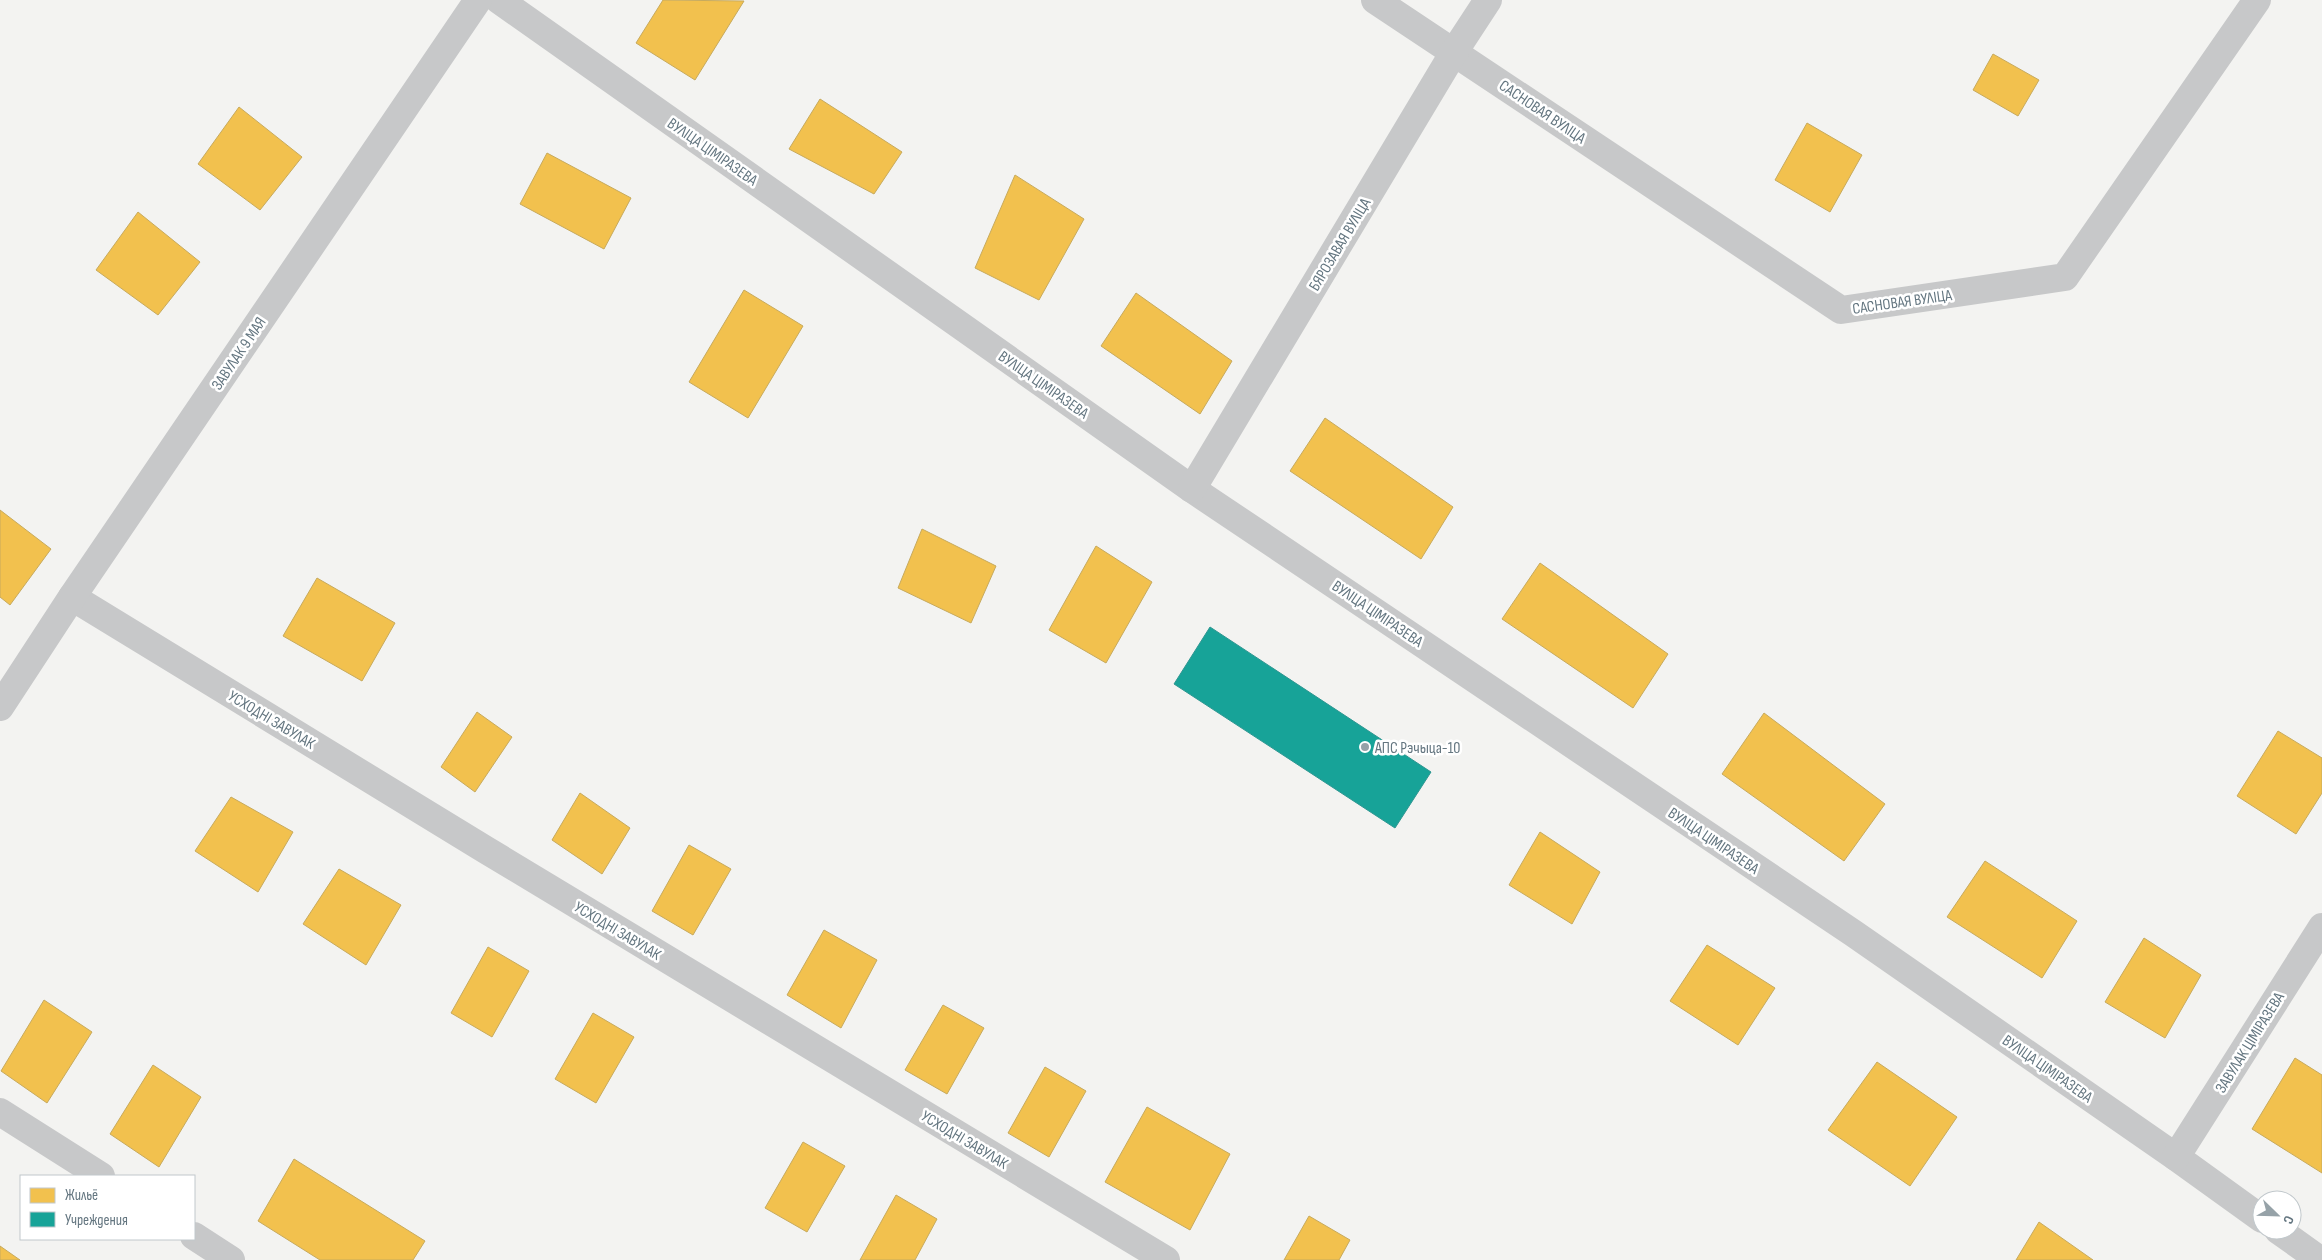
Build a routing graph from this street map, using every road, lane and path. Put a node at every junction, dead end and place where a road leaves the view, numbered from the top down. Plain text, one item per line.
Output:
1 (478, 0) edge
2 (499, 0) edge
3 (1375, 0) edge
4 (1488, 0) edge
5 (2257, 0) edge
6 (1454, 52) junction
7 (1192, 489) junction
8 (72, 596) junction
9 (0, 707) edge
10 (2322, 927) edge
11 (0, 1112) edge
12 (2176, 1157) junction
13 (98, 1175) edge
14 (2252, 1211) edge
15 (195, 1237) edge
16 (2292, 1240) edge
17 (231, 1260) edge
18 (1166, 1260) edge
19 (2320, 1260) edge

1 - 8 street, ЗАВУЛАК 9 МАЯ
2 - 7 street, ВУЛІЦА ЦІМІРАЗЕВА
3 - 6 street, САСНОВАЯ ВУЛІЦА
4 - 6 street, БЯРОЗАВАЯ ВУЛІЦА
5 - 6 street, САСНОВАЯ ВУЛІЦА
6 - 7 street, БЯРОЗАВАЯ ВУЛІЦА
7 - 12 street, ВУЛІЦА ЦІМІРАЗЕВА
8 - 9 street, ЗАВУЛАК 9 МАЯ
8 - 18 street, УСХОДНІ ЗАВУЛАК
10 - 12 street, ЗАВУЛАК ЦІМІРАЗЕВА
11 - 13 street
12 - 14 street, ВУЛІЦА ЦІМІРАЗЕВА
15 - 17 street
16 - 19 street

